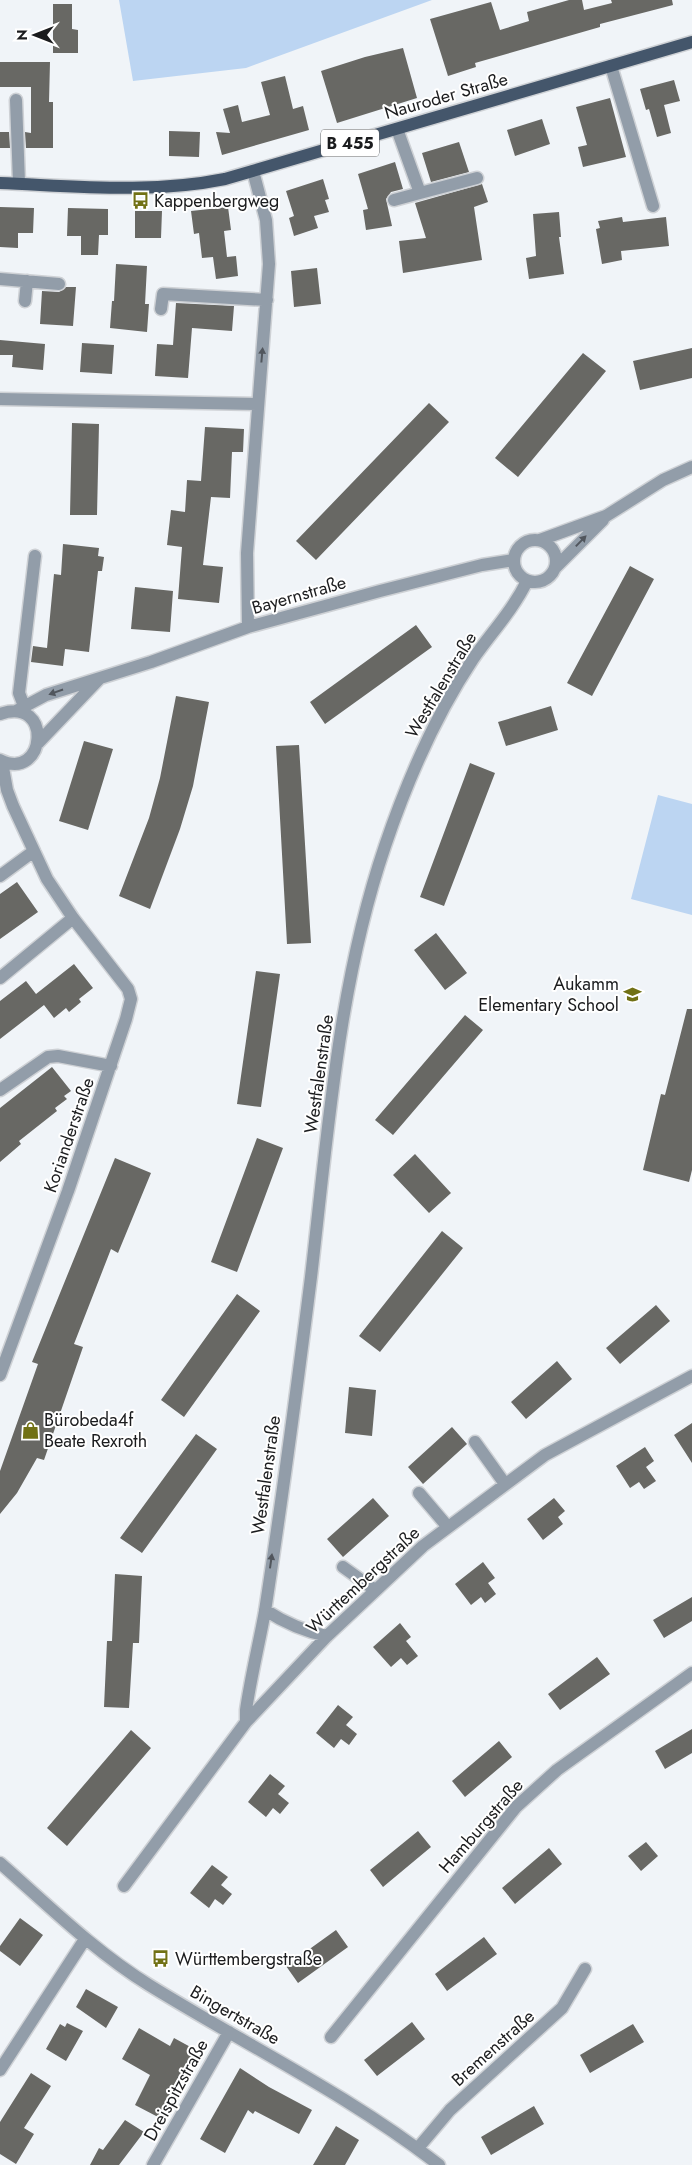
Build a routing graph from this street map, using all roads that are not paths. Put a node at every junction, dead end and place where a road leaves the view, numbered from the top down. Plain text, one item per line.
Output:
1 (692, 42) edge
2 (611, 66) junction
3 (16, 100) dead end
4 (397, 129) junction
5 (253, 171) junction
6 (476, 178) dead end
7 (0, 182) edge
8 (19, 183) junction
9 (420, 192) junction
10 (394, 200) dead end
11 (653, 206) dead end
12 (0, 279) edge
13 (27, 281) junction
14 (59, 284) dead end
15 (267, 300) junction
16 (25, 301) dead end
17 (161, 309) dead end
18 (0, 399) edge
19 (258, 404) junction
20 (692, 467) edge
21 (606, 516) junction
22 (540, 540) junction
23 (35, 556) dead end
24 (514, 560) junction
25 (556, 567) junction
26 (527, 581) junction
27 (248, 627) junction
28 (99, 679) junction
29 (20, 709) junction
30 (0, 714) edge
31 (38, 742) junction
32 (1, 761) edge
33 (34, 851) junction
34 (0, 876) edge
35 (73, 918) junction
36 (0, 978) edge
37 (111, 1066) junction
38 (0, 1090) edge
39 (0, 1375) edge
40 (692, 1376) edge
41 (474, 1442) dead end
42 (505, 1484) junction
43 (419, 1493) dead end
44 (448, 1526) junction
45 (343, 1567) dead end
46 (376, 1590) junction
47 (265, 1610) junction
48 (327, 1636) junction
49 (692, 1673) edge
50 (246, 1722) junction
51 (0, 1863) edge
52 (124, 1886) dead end
53 (85, 1939) junction
54 (585, 1970) dead end
55 (229, 2032) junction
56 (331, 2037) dead end
57 (0, 2070) edge
58 (418, 2148) junction
59 (154, 2165) edge
60 (439, 2165) edge

1 - 2 main road, Nauroder Straße / B 455
2 - 4 main road, Nauroder Straße / B 455
2 - 11 street
3 - 8 street
4 - 5 main road, Nauroder Straße / B 455
4 - 9 street
5 - 8 main road, Nauroder Straße / B 455
5 - 15 street
6 - 9 street
7 - 8 main road, Nauroder Straße / B 455
9 - 10 street
12 - 13 street
13 - 14 street
13 - 16 street
15 - 17 street
19 -> 15 street
18 - 19 street
19 - 27 street
20 - 21 street
21 - 22 street
25 -> 21 street
22 - 24 street
22 - 25 street
23 - 29 street
24 - 26 street
24 - 27 street, Bayernstraße
25 - 26 street
47 -> 26 street, Westfalenstraße
27 - 28 street, Bayernstraße
28 -> 29 street, Bayernstraße
28 - 31 street, Bayernstraße
29 - 30 street, Bayernstraße
29 - 31 street
31 - 32 street, Bayernstraße
32 - 33 street, Korianderstraße
33 - 34 street
33 - 35 street, Korianderstraße
35 - 36 street
35 - 37 street, Korianderstraße
37 - 38 street
37 - 39 street, Korianderstraße
40 - 42 street, Württembergstraße
41 - 42 street
42 - 44 street, Württembergstraße
43 - 44 street
44 - 46 street, Württembergstraße
45 - 46 street
46 - 48 street, Württembergstraße
47 - 48 street
47 - 50 street, Westfalenstraße
48 - 50 street, Württembergstraße
49 - 56 street, Hamburgstraße
50 - 52 street, Württembergstraße
51 - 53 street, Bingertstraße
53 - 55 street, Bingertstraße
53 - 57 street
54 - 58 street, Bremenstraße
55 - 58 street, Bingertstraße
55 - 59 street, Dreispitzstraße
58 - 60 street, Bingertstraße

